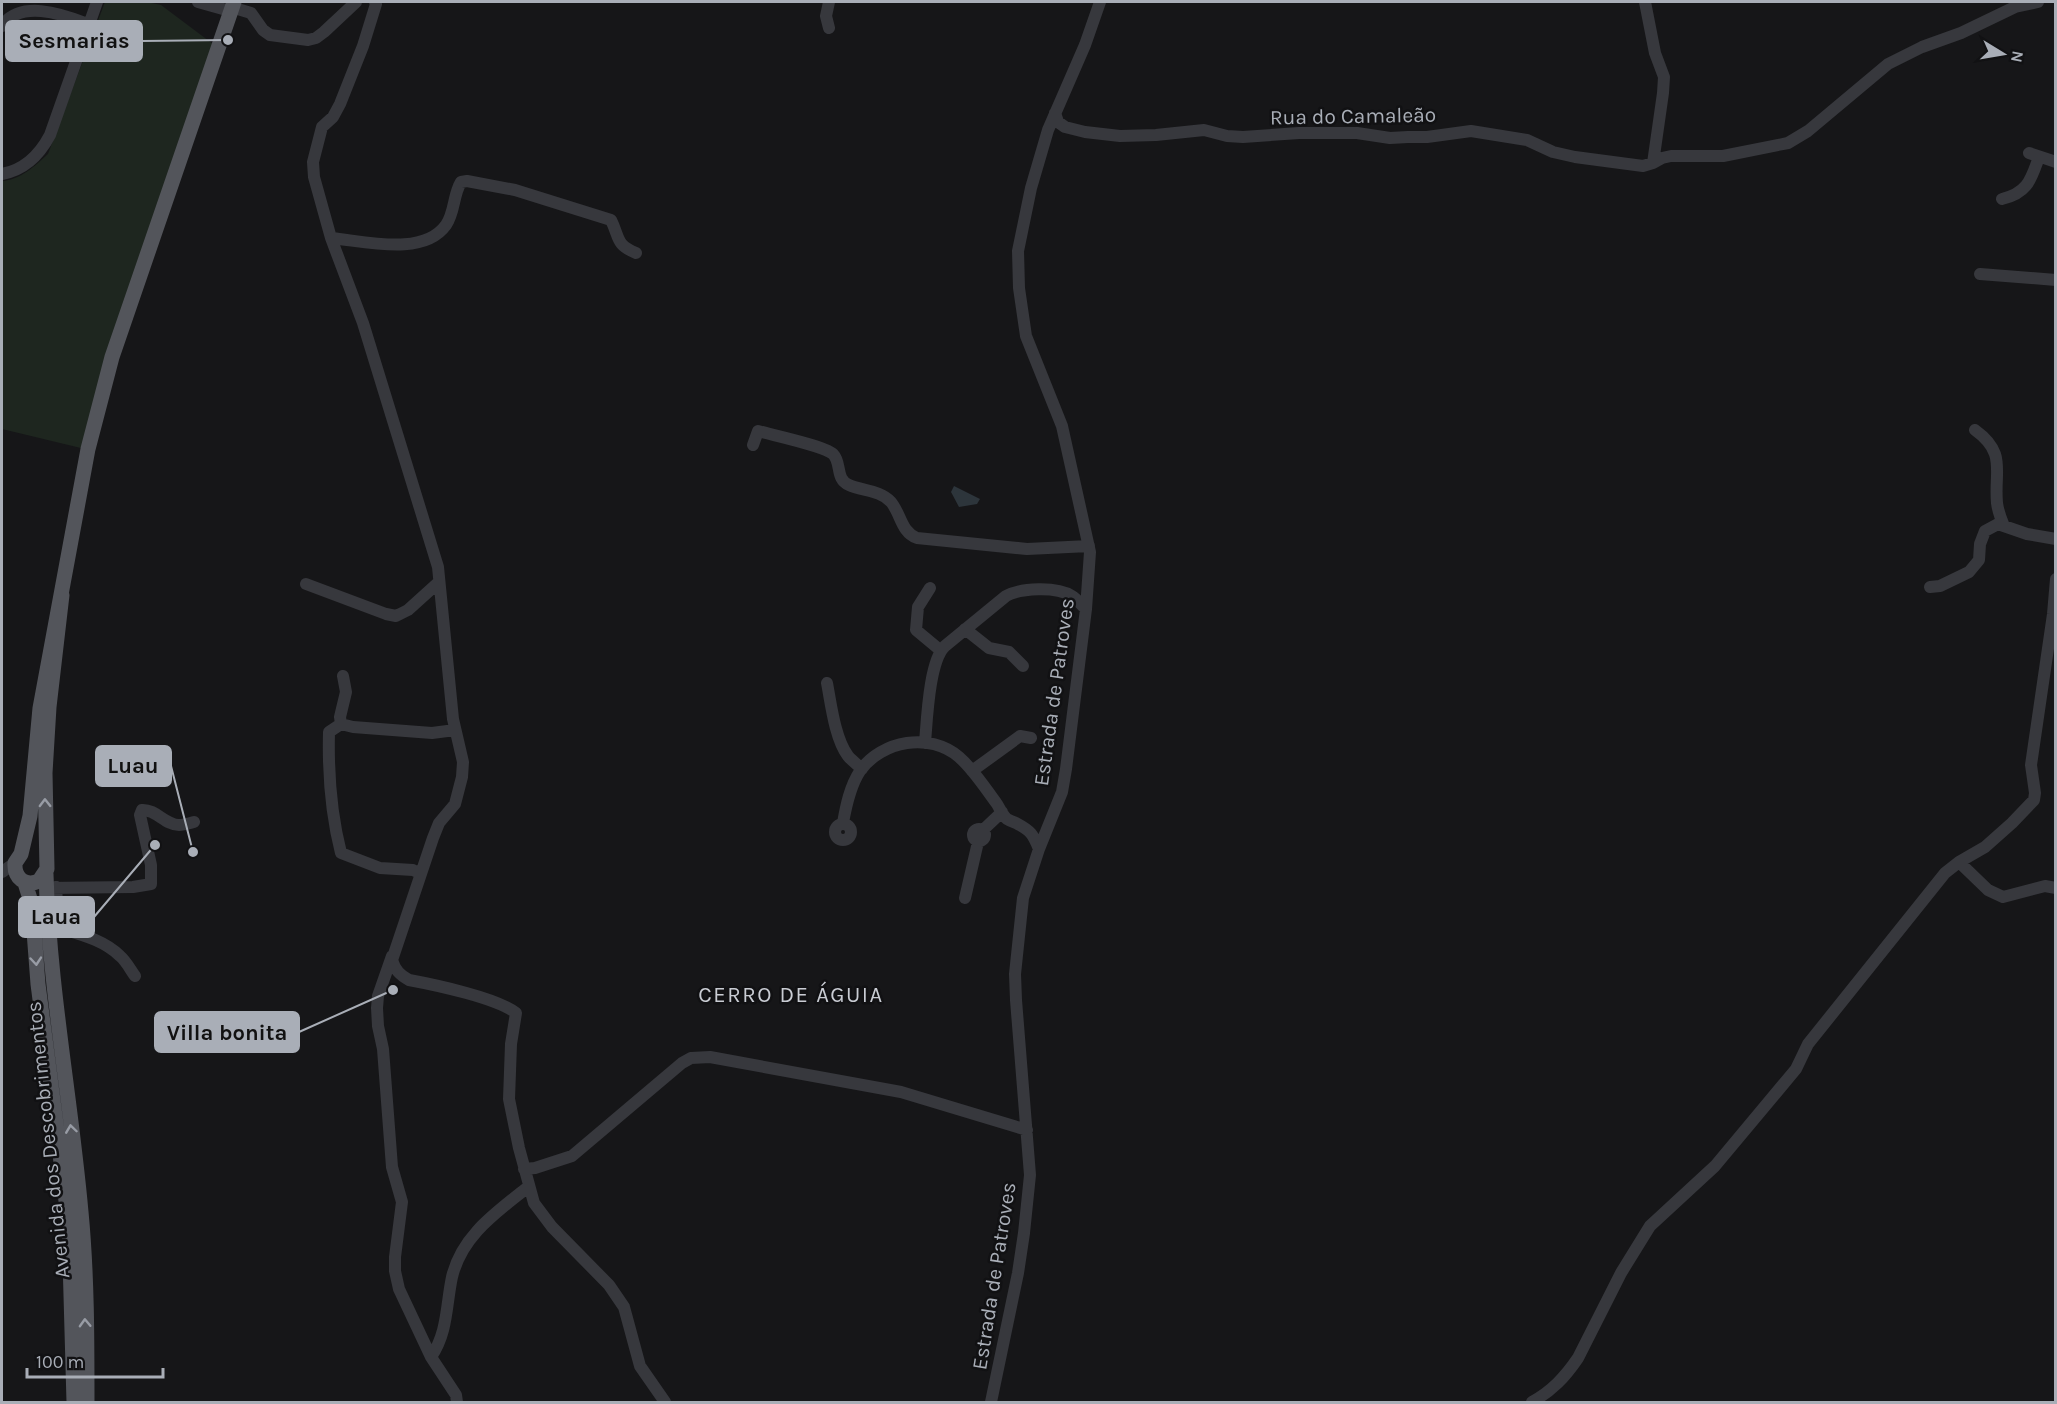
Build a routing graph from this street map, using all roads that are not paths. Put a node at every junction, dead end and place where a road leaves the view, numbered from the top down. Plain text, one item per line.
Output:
1 (97, 2) edge
2 (198, 2) edge
3 (356, 2) edge
4 (375, 2) edge
5 (829, 2) edge
6 (1100, 2) edge
7 (1645, 2) edge
8 (2038, 2) edge
9 (232, 6) edge
10 (88, 24) junction
11 (2, 26) edge
12 (829, 28) dead end
13 (1055, 113) junction
14 (1065, 127) junction
15 (1048, 130) junction
16 (2055, 162) edge
17 (1653, 163) junction
18 (2, 174) edge
19 (2002, 198) dead end
20 (332, 238) junction
21 (636, 254) dead end
22 (1980, 274) dead end
23 (2055, 280) edge
24 (1975, 430) dead end
25 (753, 445) dead end
26 (2004, 526) junction
27 (2055, 539) edge
28 (1089, 546) junction
29 (1088, 579) junction
30 (2055, 579) edge
31 (439, 582) junction
32 (306, 584) dead end
33 (1930, 587) dead end
34 (930, 588) dead end
35 (1063, 592) junction
36 (62, 595) junction
37 (1086, 609) junction
38 (965, 629) junction
39 (940, 650) junction
40 (2053, 655) edge
41 (1023, 666) dead end
42 (343, 676) dead end
43 (827, 683) dead end
44 (1019, 723) dead end
45 (341, 724) junction
46 (455, 730) junction
47 (925, 743) junction
48 (862, 769) junction
49 (972, 771) junction
50 (1002, 812) junction
51 (194, 822) dead end
52 (1051, 822) junction
53 (843, 823) dead end
54 (1029, 830) junction
55 (1039, 849) junction
56 (18, 859) junction
57 (1959, 862) junction
58 (2, 872) edge
59 (421, 874) junction
60 (48, 878) junction
61 (25, 883) junction
62 (2055, 888) edge
63 (965, 898) dead end
64 (394, 952) junction
65 (385, 972) junction
66 (135, 976) dead end
67 (409, 980) junction
68 (1027, 1130) junction
69 (524, 1169) junction
70 (528, 1187) junction
71 (431, 1357) junction
72 (74, 1402) edge
73 (87, 1402) edge
74 (457, 1402) edge
75 (665, 1402) edge
76 (991, 1402) edge
77 (1532, 1402) edge

1 - 10 street
2 - 9 street
3 - 9 street
4 - 20 street
5 - 12 street
6 - 13 street, Estrada de Patroves
7 - 17 street
8 - 17 street, Rua do Camaleão
9 - 36 main road
10 - 11 street
10 - 18 street
13 - 14 street
13 - 15 street, Estrada de Patroves
14 - 15 street
14 - 17 street, Rua do Camaleão
15 - 28 street, Estrada de Patroves
16 - 19 street
20 - 21 street
20 - 31 street
22 - 23 street
24 - 26 street
25 - 28 street
26 - 27 street
26 - 33 street
28 - 29 street, Estrada de Patroves
29 - 35 street
29 - 37 street, Estrada de Patroves
30 - 40 street
31 - 32 street
31 - 46 street
34 - 39 street
35 - 37 street
35 - 38 street
36 - 56 main road
60 -> 36 main road, Avenida dos Descobrimentos
37 - 52 street, Estrada de Patroves
38 - 39 street
38 - 41 street
39 - 47 street
40 - 57 street
42 - 45 street
43 - 48 street
44 - 49 street
45 - 46 street
45 - 59 street
46 - 59 street
47 - 48 street
47 - 49 street
48 - 53 street
49 - 50 street
50 - 54 street
50 - 63 street
51 - 60 street
52 - 54 street
52 - 55 street, Estrada de Patroves
54 - 55 street
55 - 68 street, Estrada de Patroves
56 - 58 street
56 - 60 main road
56 - 61 main road
57 - 62 street
57 - 77 street
59 - 64 street
60 - 61 main road
60 - 66 street
73 -> 60 main road, Avenida dos Descobrimentos
61 -> 72 main road, Avenida dos Descobrimentos
64 - 65 street
64 - 67 street
65 - 67 street
65 - 71 street
67 - 69 street
68 - 69 street
68 - 76 street, Estrada de Patroves
69 - 70 street
70 - 71 street
70 - 75 street
71 - 74 street

